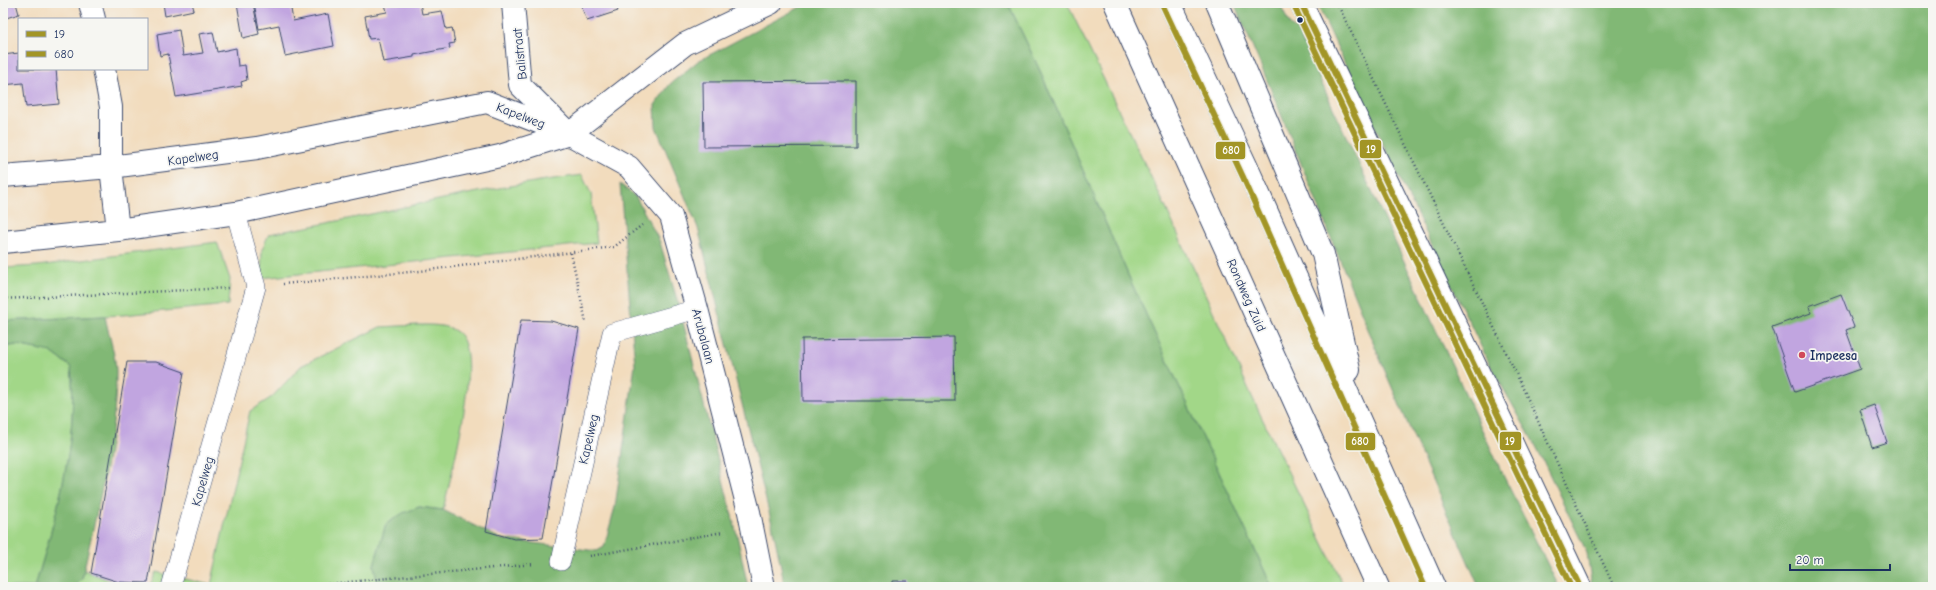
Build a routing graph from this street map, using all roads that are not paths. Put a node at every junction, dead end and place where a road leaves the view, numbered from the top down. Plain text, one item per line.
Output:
1 (90, 3) edge
2 (512, 3) edge
3 (772, 3) edge
4 (1108, 3) edge
5 (1115, 3) edge
6 (1170, 3) edge
7 (1217, 3) edge
8 (1301, 3) edge
9 (94, 18) edge
10 (1136, 48) junction
11 (104, 70) edge
12 (569, 134) junction
13 (111, 168) junction
14 (3, 176) edge
15 (236, 213) junction
16 (118, 230) junction
17 (3, 242) edge
18 (697, 309) junction
19 (1359, 416) junction
20 (561, 561) road end
21 (171, 587) edge
22 (764, 587) edge
23 (1378, 587) edge
24 (1434, 587) edge
25 (1580, 587) edge

1 - 9 street
2 - 12 street, Balistraat
3 - 12 street
4 - 10 street
5 - 10 street, Rondweg Zuid
6 - 19 street
7 - 19 street
8 - 25 street
10 - 23 street, Rondweg Zuid
11 - 13 street
12 - 13 street, Kapelweg
12 - 15 street, Kapelweg
12 - 18 street, Arubalaan
13 - 14 street, Kapelweg
13 - 16 street
15 - 16 street, Kapelweg
15 - 21 lane, Kapelweg
16 - 17 street, Kapelweg
18 - 20 lane, Kapelweg
18 - 22 street, Arubalaan
19 - 24 street

